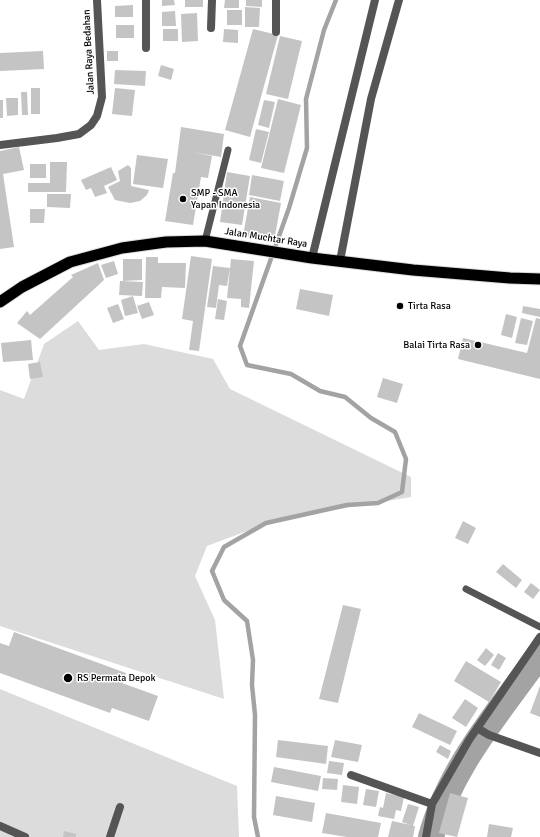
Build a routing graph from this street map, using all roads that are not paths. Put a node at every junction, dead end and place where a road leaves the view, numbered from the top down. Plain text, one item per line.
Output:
1 (97, 0) edge
2 (146, 0) edge
3 (212, 0) edge
4 (276, 0) edge
5 (375, 0) edge
6 (399, 0) edge
7 (211, 28) dead end
8 (276, 32) dead end
9 (146, 48) dead end
10 (0, 145) edge
11 (228, 150) dead end
12 (205, 241) junction
13 (312, 258) junction
14 (340, 261) junction
15 (540, 279) edge
16 (1, 300) edge
17 (466, 589) dead end
18 (540, 627) edge
19 (540, 637) edge
20 (479, 730) junction
21 (540, 753) edge
22 (351, 775) dead end
23 (432, 804) junction
24 (120, 807) dead end
25 (0, 826) edge
26 (25, 837) edge
27 (110, 837) edge
28 (426, 837) edge

1 - 10 street, Jalan Raya Bedahan
2 - 9 street
3 - 7 street
4 - 8 street
5 - 13 street
6 - 14 street
11 - 12 lane
12 - 13 highway, Jalan Muchtar Raya
12 - 16 highway, Jalan Muchtar Raya
13 - 14 highway, Jalan Muchtar Raya
14 - 15 highway, Jalan Muchtar Raya
17 - 18 lane
19 - 20 street
20 - 21 street
20 - 23 street
22 - 23 street
23 - 28 street
24 - 27 street
25 - 26 street

